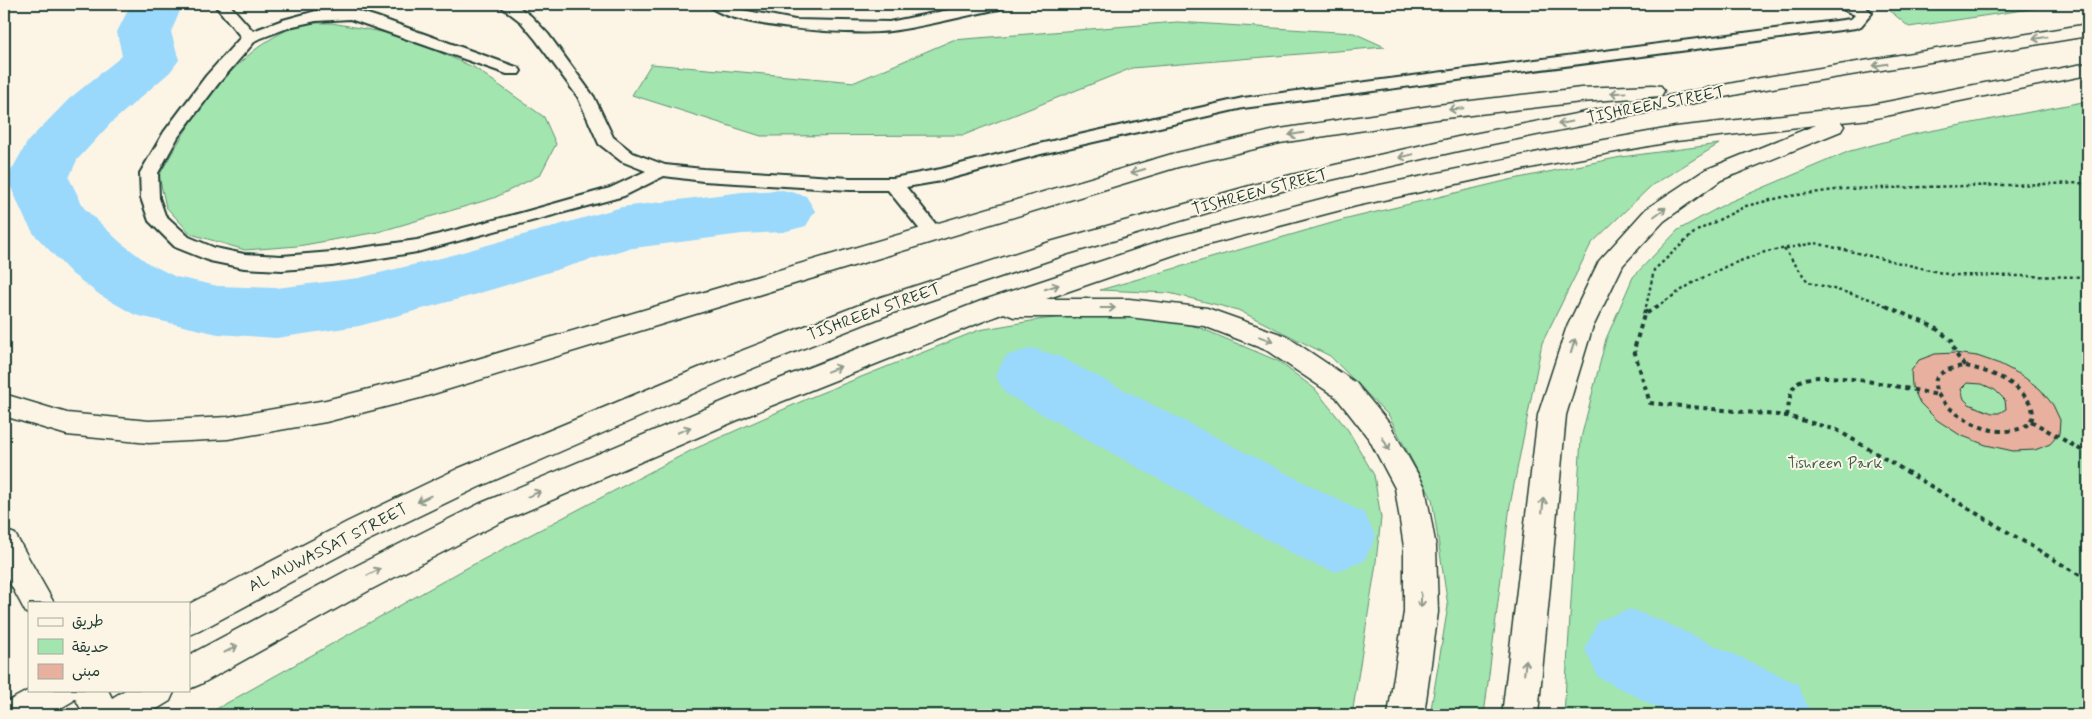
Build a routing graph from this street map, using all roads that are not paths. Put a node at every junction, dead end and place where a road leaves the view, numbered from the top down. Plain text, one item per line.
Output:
1 (221, 4) edge
2 (505, 4) edge
3 (716, 4) edge
4 (999, 4) edge
5 (1843, 4) edge
6 (2088, 30) edge
7 (250, 37) junction
8 (2088, 69) edge
9 (513, 71) dead end
10 (1754, 85) junction
11 (1871, 112) junction
12 (662, 170) junction
13 (893, 184) junction
14 (932, 232) junction
15 (990, 308) junction
16 (4, 404) edge
17 (468, 478) joint
18 (4, 544) edge
19 (37, 602) edge
20 (190, 619) edge
21 (190, 672) edge
22 (57, 692) edge
23 (90, 692) edge
24 (155, 692) edge
25 (17, 715) edge
26 (103, 715) edge
27 (115, 715) edge
28 (1406, 715) edge
29 (1520, 715) edge

1 - 7 lane
2 - 12 lane
3 - 4 lane
5 - 13 lane
6 -> 10 main road, TISHREEN STREET
7 - 9 lane
7 - 12 lane
8 - 11 main road, TISHREEN STREET
10 -> 14 main road
10 -> 17 main road, TISHREEN STREET
15 -> 11 main road, TISHREEN STREET
29 -> 11 main road
12 - 13 lane
13 - 14 lane
14 - 16 main road
21 -> 15 main road, TISHREEN STREET
15 -> 28 main road
17 -> 20 main road, AL MUWASSAT STREET
18 - 19 main road
22 - 25 main road
23 - 26 main road
24 - 27 main road

